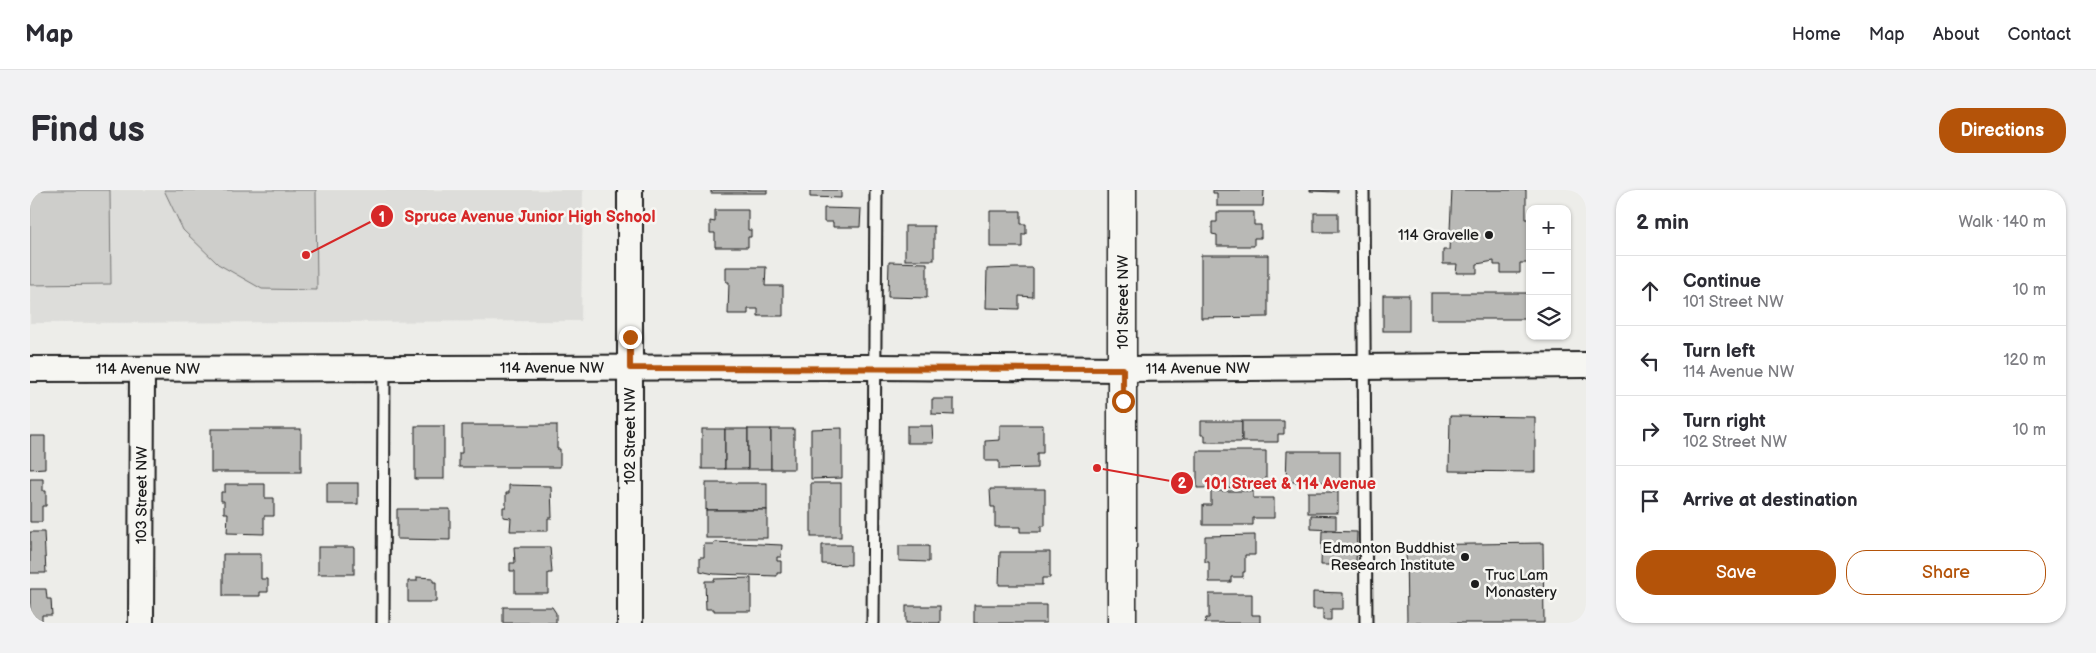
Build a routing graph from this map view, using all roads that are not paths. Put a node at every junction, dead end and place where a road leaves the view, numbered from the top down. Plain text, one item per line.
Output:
1 (630, 190) edge
2 (876, 190) edge
3 (1122, 190) edge
4 (1363, 190) edge
5 (1586, 365) edge
6 (1364, 366) junction
7 (876, 367) junction
8 (630, 368) junction
9 (30, 369) edge
10 (142, 369) junction
11 (384, 369) junction
12 (1123, 369) junction
13 (141, 623) edge
14 (384, 623) edge
15 (630, 623) edge
16 (873, 623) edge
17 (1122, 623) edge
18 (1366, 623) edge

1 - 8 street, 102 Street NW
2 - 7 lane
3 - 12 street, 101 Street NW
4 - 6 lane
5 - 6 street, 114 Avenue NW
6 - 12 street, 114 Avenue NW
6 - 18 lane
7 - 8 street, 114 Avenue NW
7 - 12 street, 114 Avenue NW
7 - 16 lane
8 - 11 street, 114 Avenue NW
8 - 15 street, 102 Street NW
9 - 10 street, 114 Avenue NW
10 - 11 street, 114 Avenue NW
10 - 13 street, 103 Street NW
11 - 14 lane
12 - 17 street, 101 Street NW

